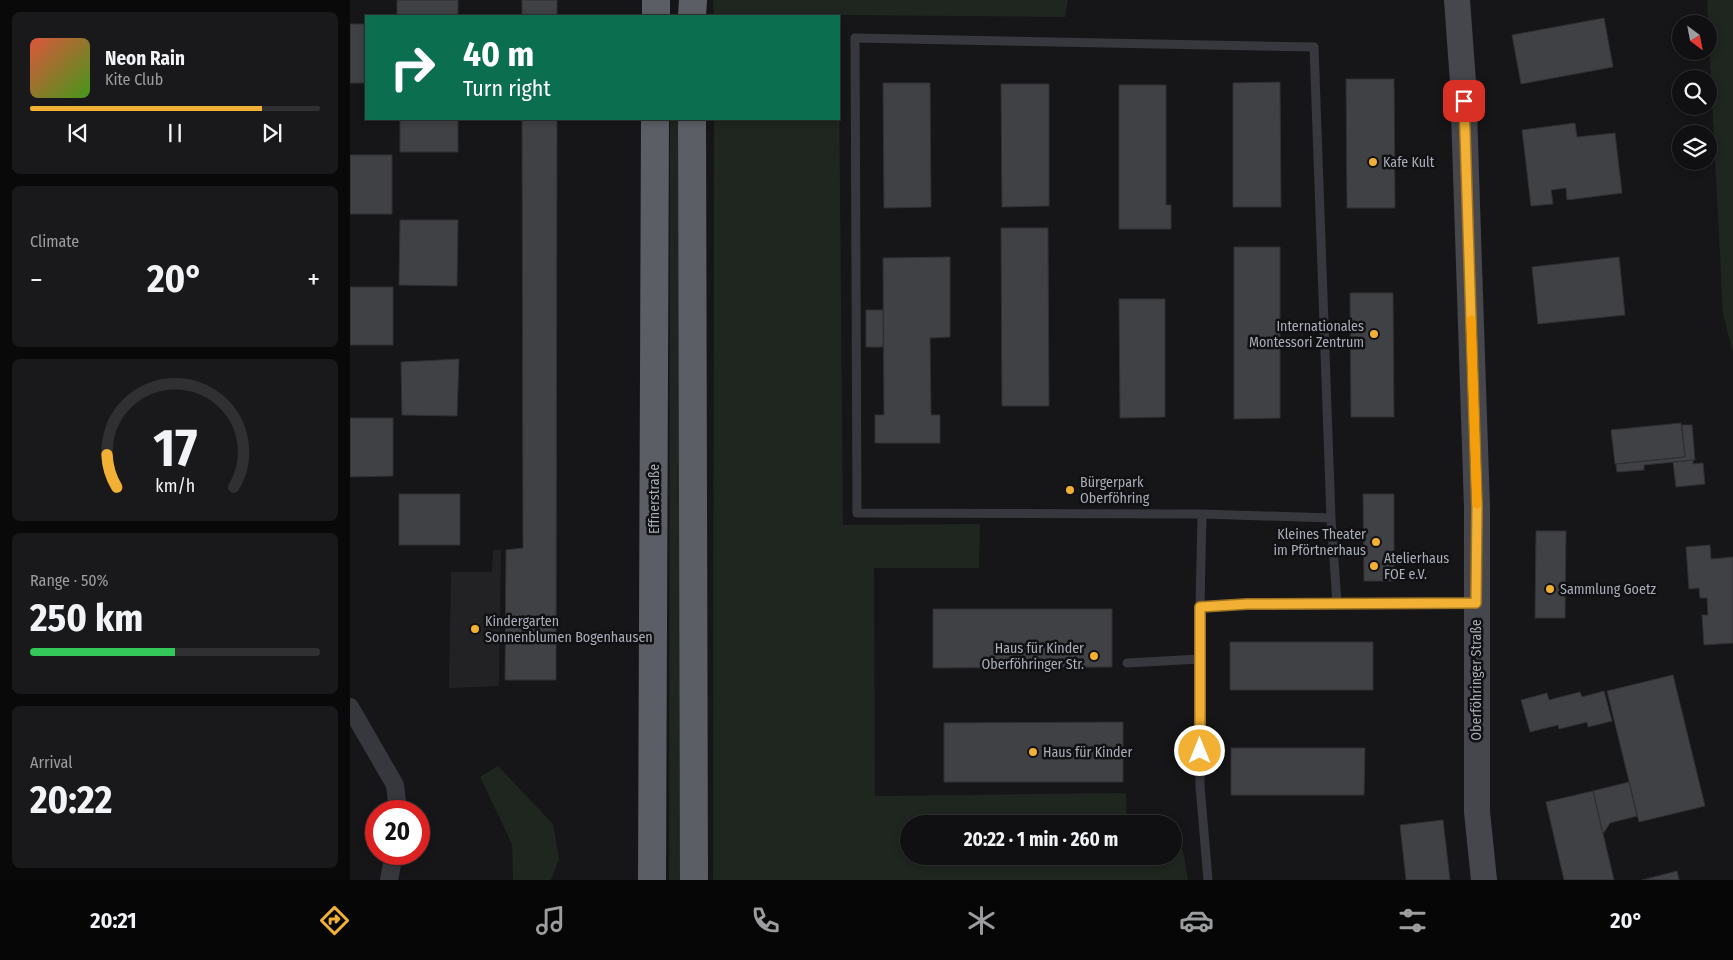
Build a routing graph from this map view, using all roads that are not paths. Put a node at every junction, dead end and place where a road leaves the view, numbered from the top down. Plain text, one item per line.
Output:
1 (656, 0) edge
2 (692, 0) edge
3 (1457, 0) edge
4 (656, 15) edge
5 (692, 15) edge
6 (655, 120) edge
7 (692, 120) edge
8 (1202, 514) junction
9 (1332, 518) junction
10 (1337, 603) junction
11 (1476, 603) junction
12 (1200, 607) junction
13 (1200, 659) junction
14 (1127, 663) dead end
15 (350, 707) edge
16 (397, 800) edge
17 (392, 865) edge
18 (389, 880) edge
19 (652, 880) edge
20 (694, 880) edge
21 (1208, 880) edge
22 (1484, 880) edge

1 - 4 highway
2 - 5 highway
3 - 11 main road, Oberföhringer Straße
6 - 19 highway, Effnerstraße
7 - 20 highway
8 - 9 lane
8 - 9 lane
8 - 12 lane
9 - 10 lane
10 - 11 lane
10 - 12 lane
11 - 22 main road, Oberföhringer Straße
12 - 13 lane
13 - 14 lane
13 - 21 lane
15 - 16 street
17 - 18 street

